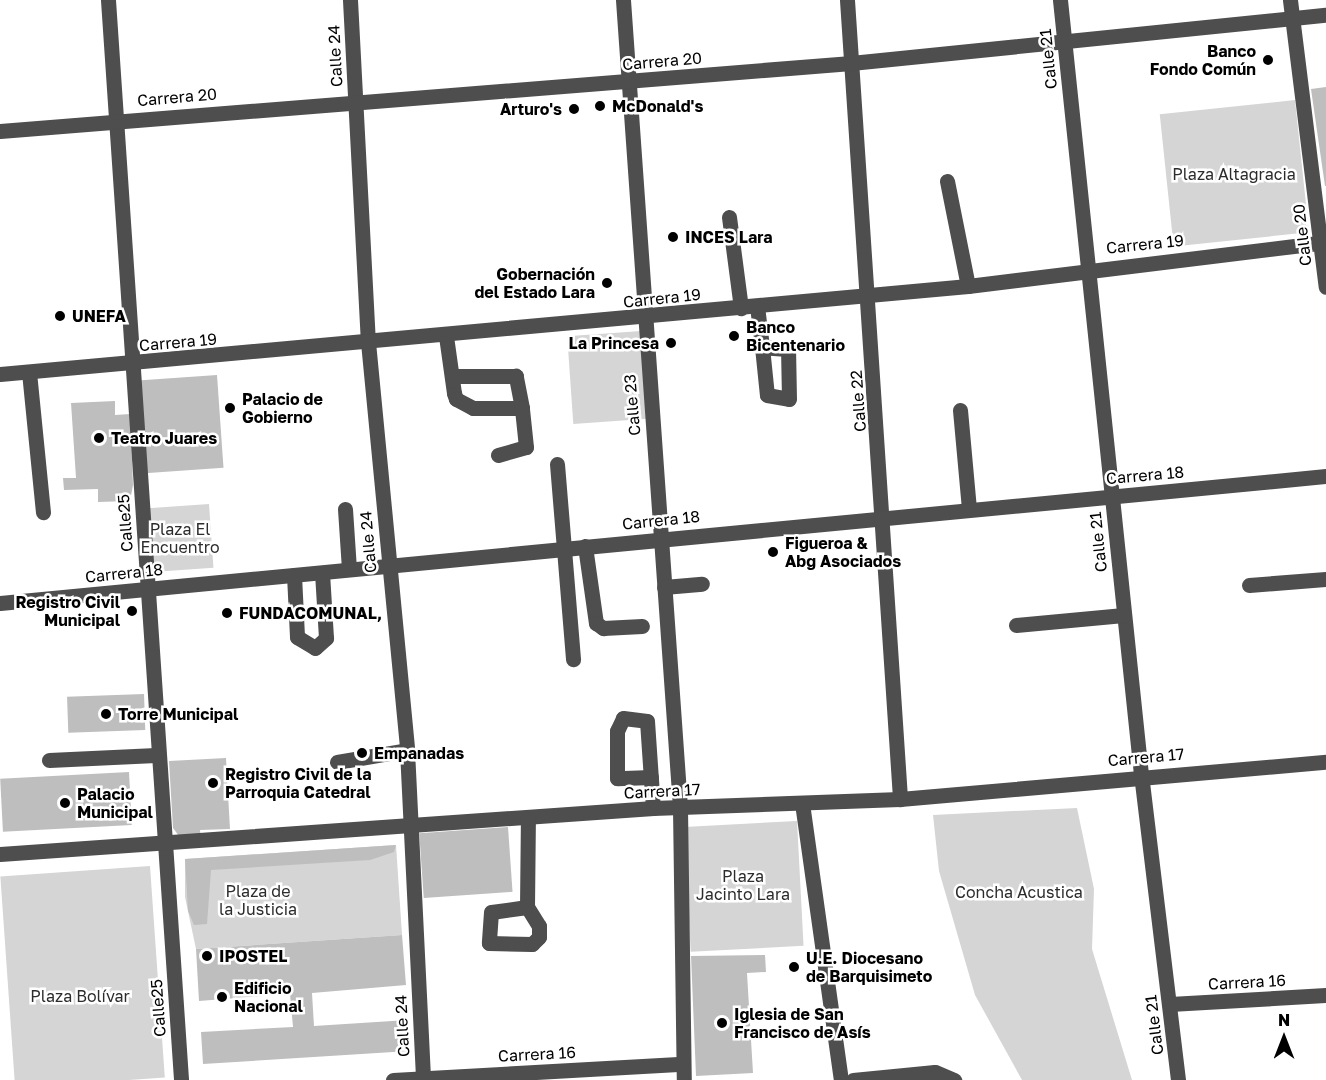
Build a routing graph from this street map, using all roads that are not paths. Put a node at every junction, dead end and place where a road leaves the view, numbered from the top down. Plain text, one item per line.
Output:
1 (108, 0) edge
2 (350, 0) edge
3 (623, 0) edge
4 (847, 0) edge
5 (1060, 0) edge
6 (1290, 0) edge
7 (1326, 15) edge
8 (1293, 19) junction
9 (1063, 43) junction
10 (851, 63) junction
11 (628, 81) junction
12 (355, 100) junction
13 (115, 121) junction
14 (0, 130) edge
15 (947, 181) dead end
16 (729, 217) dead end
17 (1324, 242) edge
18 (1090, 268) junction
19 (968, 286) junction
20 (1326, 287) edge
21 (870, 295) junction
22 (757, 306) junction
23 (741, 308) junction
24 (643, 318) junction
25 (446, 336) junction
26 (368, 342) junction
27 (762, 347) dead end
28 (131, 365) junction
29 (29, 372) junction
30 (0, 375) edge
31 (452, 376) junction
32 (522, 408) junction
33 (960, 410) dead end
34 (498, 455) dead end
35 (557, 464) dead end
36 (1326, 476) edge
37 (1111, 496) junction
38 (345, 509) dead end
39 (969, 509) junction
40 (43, 512) dead end
41 (884, 516) junction
42 (661, 538) junction
43 (585, 546) junction
44 (564, 547) junction
45 (388, 564) junction
46 (349, 569) junction
47 (322, 573) junction
48 (294, 575) junction
49 (1326, 579) edge
50 (702, 584) dead end
51 (1250, 585) dead end
52 (664, 587) junction
53 (147, 589) junction
54 (0, 603) edge
55 (1124, 615) junction
56 (1016, 625) dead end
57 (642, 626) dead end
58 (573, 660) dead end
59 (407, 750) junction
60 (156, 755) junction
61 (49, 760) dead end
62 (337, 762) dead end
63 (1326, 762) edge
64 (1141, 774) junction
65 (651, 777) dead end
66 (900, 799) junction
67 (802, 803) junction
68 (653, 808) junction
69 (680, 808) junction
70 (528, 818) junction
71 (409, 828) junction
72 (163, 843) junction
73 (0, 854) edge
74 (527, 907) dead end
75 (1326, 995) edge
76 (1170, 1004) junction
77 (683, 1064) junction
78 (423, 1079) edge
79 (181, 1080) edge
80 (393, 1080) edge
81 (684, 1080) edge
82 (841, 1080) edge
83 (853, 1080) edge
84 (954, 1080) edge
85 (1178, 1080) edge

1 - 13 street, Calle25
2 - 12 street, Calle 24
3 - 11 street, Calle 23
4 - 10 street, Calle 22
5 - 9 street, Calle 21
6 - 8 street, Calle 20
7 - 8 street, Carrera 20
8 - 9 street, Carrera 20
8 - 17 street, Calle 20
9 - 10 street, Carrera 20
9 - 18 street, Calle 21
10 - 11 street, Carrera 20
10 - 21 street, Calle 22
11 - 12 street, Carrera 20
11 - 24 street, Calle 23
12 - 13 street, Carrera 20
12 - 26 street, Calle 24
13 - 14 street, Carrera 20
13 - 28 street, Calle25
15 - 19 street
16 - 23 street
17 - 18 street, Carrera 19
17 - 20 street, Calle 20
18 - 19 street, Carrera 19
18 - 37 street, Calle 21
19 - 21 street, Carrera 19
21 - 22 street, Carrera 19
21 - 41 street, Calle 22
22 - 23 street, Carrera 19
22 - 27 street
23 - 24 street, Carrera 19
24 - 25 street, Carrera 19
24 - 42 street, Calle 23
25 - 26 street, Carrera 19
25 - 31 street
26 - 28 street, Carrera 19
26 - 45 street, Calle 24
28 - 29 street, Carrera 19
28 - 53 street, Calle25
29 - 30 street, Carrera 19
29 - 40 street
31 - 32 street
31 - 32 street
32 - 34 street
33 - 39 street
35 - 44 street
36 - 37 street, Carrera 18
37 - 39 street, Carrera 18
37 - 55 street, Calle 21
38 - 46 street
39 - 41 street, Carrera 18
41 - 42 street, Carrera 18
41 - 66 street, Calle 22
42 - 43 street, Carrera 18
42 - 52 street, Calle 23
43 - 44 street, Carrera 18
43 - 57 street
44 - 45 street, Carrera 18
44 - 58 street
45 - 46 street, Carrera 18
45 - 59 street, Calle 24
46 - 47 street, Carrera 18
47 - 48 street, Carrera 18
47 - 48 street
48 - 53 street, Carrera 18
49 - 51 street
50 - 52 street
52 - 69 street, Calle 23
53 - 54 street, Carrera 18
53 - 60 street, Calle25
55 - 56 street
55 - 64 street, Calle 21
59 - 62 street
59 - 71 street, Calle 24
60 - 61 street
60 - 72 street, Calle25
63 - 64 street, Carrera 17
64 - 66 street, Carrera 17
64 - 76 street, Calle 21
65 - 68 street
66 - 67 street, Carrera 17
67 - 69 street, Carrera 17
67 - 82 street
68 - 69 street, Carrera 17
68 - 70 street, Carrera 17
69 - 77 street, Calle 23
70 - 71 street, Carrera 17
70 - 74 street
71 - 72 street, Carrera 17
71 - 78 street, Calle 24
72 - 73 street, Carrera 17
72 - 79 street, Calle25
75 - 76 street, Carrera 16
76 - 85 street, Calle 21
77 - 78 street, Carrera 16
77 - 81 street, Calle 23
78 - 80 street, Carrera 16
83 - 84 street

